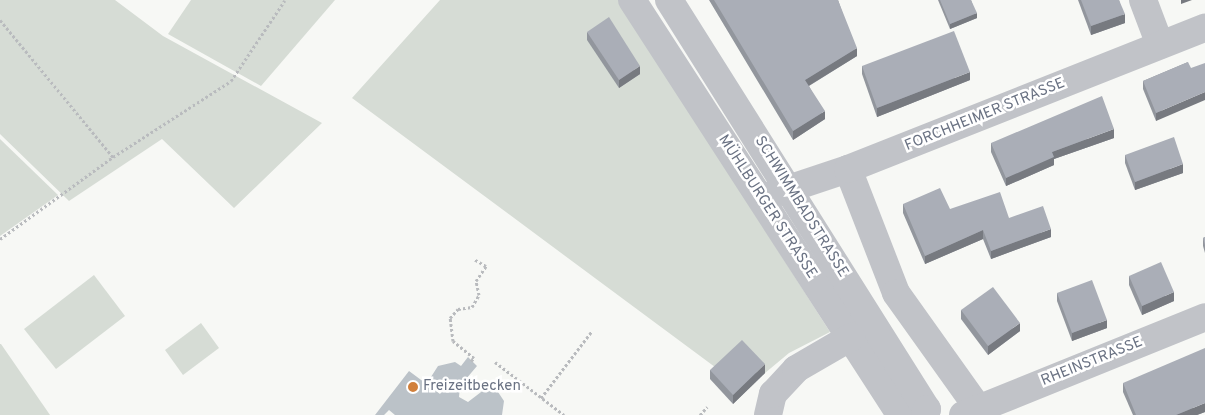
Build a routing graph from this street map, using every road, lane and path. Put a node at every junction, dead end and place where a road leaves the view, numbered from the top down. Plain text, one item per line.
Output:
1 (285, 0) edge
2 (632, 0) edge
3 (669, 0) edge
4 (1143, 0) edge
5 (0, 20) edge
6 (1205, 28) edge
7 (1160, 45) junction
8 (113, 158) junction
9 (848, 169) junction
10 (789, 188) junction
11 (763, 198) junction
12 (0, 239) edge
13 (474, 259) dead end
14 (1205, 317) edge
15 (592, 331) dead end
16 (852, 337) junction
17 (471, 361) dead end
18 (495, 362) dead end
19 (542, 398) junction
20 (707, 407) dead end
21 (975, 412) edge
22 (564, 415) edge
23 (700, 415) edge
24 (768, 415) edge
25 (900, 415) edge
26 (925, 415) edge

1 - 8 path
2 - 11 street, MÜHLBURGER STRASSE
3 - 10 street, SCHWIMMBADSTRASSE
4 - 7 street
5 - 8 path
6 - 7 street, FORCHHEIMER STRASSE
7 - 9 street, FORCHHEIMER STRASSE
8 - 12 path
9 - 10 street, FORCHHEIMER STRASSE
9 - 21 street
10 - 11 street, FORCHHEIMER STRASSE
10 - 26 street, SCHWIMMBADSTRASSE
11 - 16 street, MÜHLBURGER STRASSE
13 - 17 path
14 - 21 street, RHEINSTRASSE
15 - 19 path
16 - 24 street
16 - 25 street, MÜHLBURGER STRASSE
18 - 19 path
19 - 22 path
20 - 23 path

